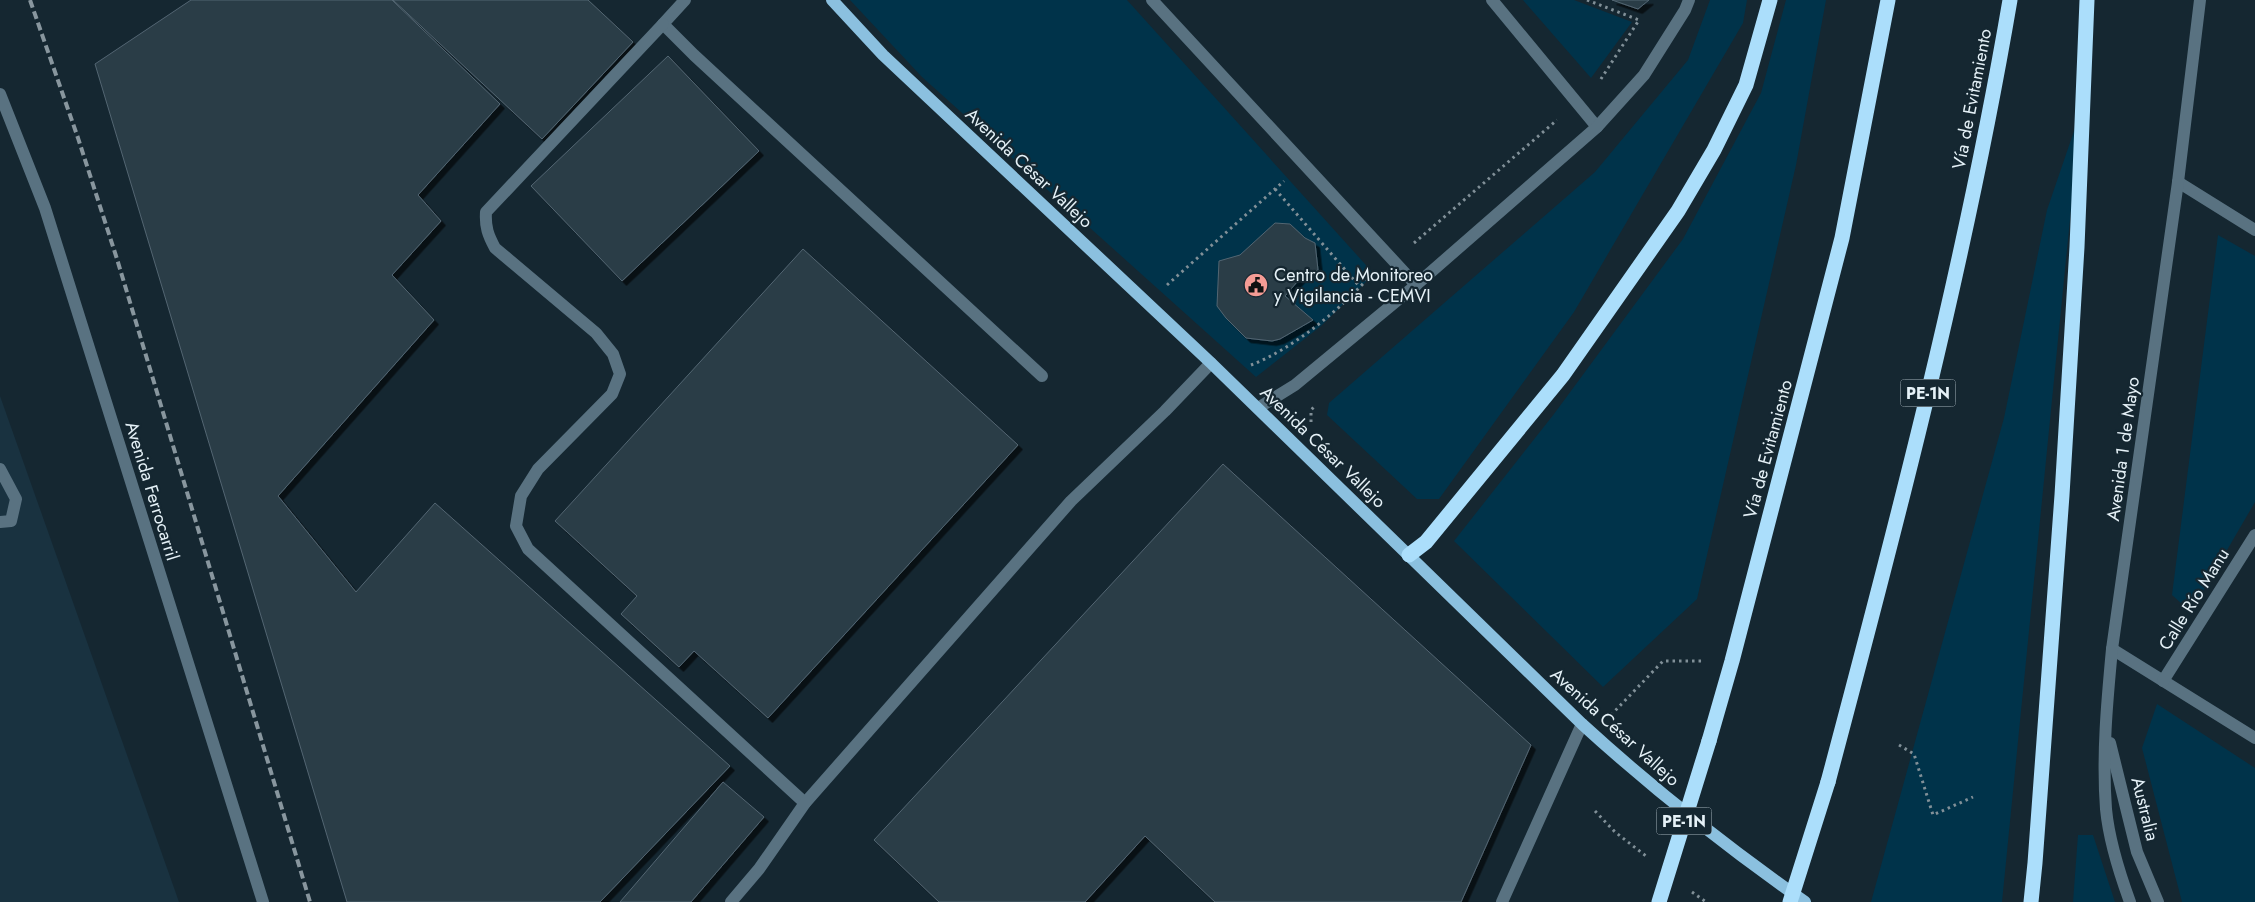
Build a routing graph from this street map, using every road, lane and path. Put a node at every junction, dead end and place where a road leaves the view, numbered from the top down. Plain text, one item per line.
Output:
1 (685, 0) edge
2 (832, 0) edge
3 (1152, 0) edge
4 (1492, 0) edge
5 (1587, 0) edge
6 (1689, 0) edge
7 (1770, 0) edge
8 (1888, 0) edge
9 (2010, 0) edge
10 (2087, 0) edge
11 (2200, 0) edge
12 (664, 24) junction
13 (1594, 89) dead end
14 (0, 94) edge
15 (1557, 120) dead end
16 (1597, 127) junction
17 (1286, 179) dead end
18 (2178, 182) junction
19 (1274, 189) junction
20 (2255, 230) edge
21 (1410, 247) dead end
22 (1372, 274) dead end
23 (1416, 285) junction
24 (1164, 287) dead end
25 (1360, 287) junction
26 (1211, 363) junction
27 (1248, 366) dead end
28 (1042, 376) dead end
29 (1316, 403) dead end
30 (1258, 408) junction
31 (1310, 427) dead end
32 (0, 469) edge
33 (0, 522) edge
34 (2255, 535) edge
35 (1409, 555) junction
36 (2112, 649) junction
37 (1732, 661) junction
38 (2163, 681) junction
39 (1609, 718) dead end
40 (2105, 722) junction
41 (1582, 724) junction
42 (2255, 738) edge
43 (1899, 744) dead end
44 (1973, 797) dead end
45 (805, 803) junction
46 (263, 902) edge
47 (731, 902) edge
48 (1502, 902) edge
49 (1659, 902) edge
50 (1790, 902) edge
51 (1805, 902) edge
52 (2031, 902) edge
53 (2130, 902) edge
54 (2158, 902) edge

1 - 12 street
2 - 26 main road, Avenida César Vallejo
3 - 23 street
4 - 16 street
5 - 13 path
6 - 16 street
7 - 35 highway
8 - 37 highway, Vía de Evitamiento / PE-1N
9 - 50 highway, Vía de Evitamiento / PE-1N, bridge
10 - 52 highway
11 - 18 street, Avenida 1 de Mayo
12 - 28 street
12 - 45 street
14 - 46 street, Avenida Ferrocarril
15 - 21 path
16 - 23 street
17 - 19 path
18 - 20 street
18 - 36 street, Avenida 1 de Mayo
19 - 24 path
19 - 25 path
22 - 25 path
23 - 30 street
25 - 27 path
26 - 30 main road, Avenida César Vallejo
26 - 45 street
29 - 31 path
30 - 35 main road, Avenida César Vallejo
32 - 33 street
34 - 38 street, Calle Río Manu
35 - 41 main road, Avenida César Vallejo
36 - 38 street
36 - 40 street, Avenida 1 de Mayo
37 - 39 path
37 - 49 highway, Vía de Evitamiento / PE-1N, bridge
38 - 42 street
40 - 53 street, Avenida 1 de Mayo
40 - 54 street, Australia
41 - 48 street
41 - 51 main road, Avenida César Vallejo
43 - 44 path
45 - 47 street

